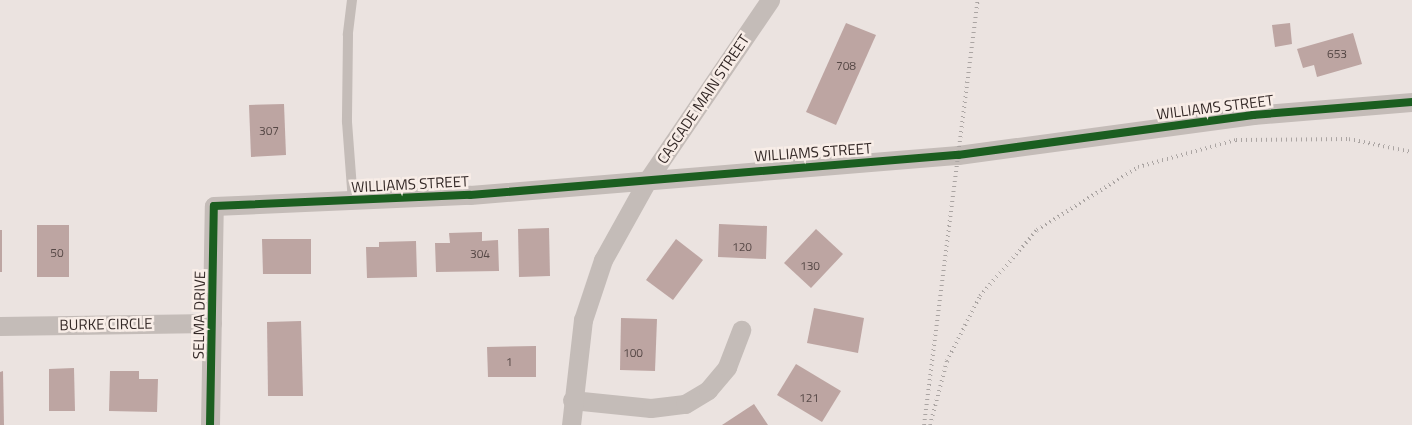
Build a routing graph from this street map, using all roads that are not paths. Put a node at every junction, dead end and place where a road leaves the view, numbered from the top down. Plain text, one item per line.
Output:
1 (352, 0) edge
2 (770, 0) edge
3 (1412, 102) edge
4 (647, 181) junction
5 (353, 201) junction
6 (214, 206) joint
7 (212, 323) junction
8 (0, 326) edge
9 (741, 330) dead end
10 (572, 400) junction
11 (210, 425) edge
12 (571, 425) edge

1 - 5 lane
2 - 4 street, CASCADE MAIN STREET
3 - 4 street, WILLIAMS STREET
4 - 5 street, WILLIAMS STREET
4 - 10 street, CASCADE MAIN STREET
5 - 6 street, WILLIAMS STREET
6 - 7 street, SELMA DRIVE
7 - 8 street, BURKE CIRCLE
7 - 11 street, SELMA DRIVE
9 - 10 street
10 - 12 street, CASCADE MAIN STREET

